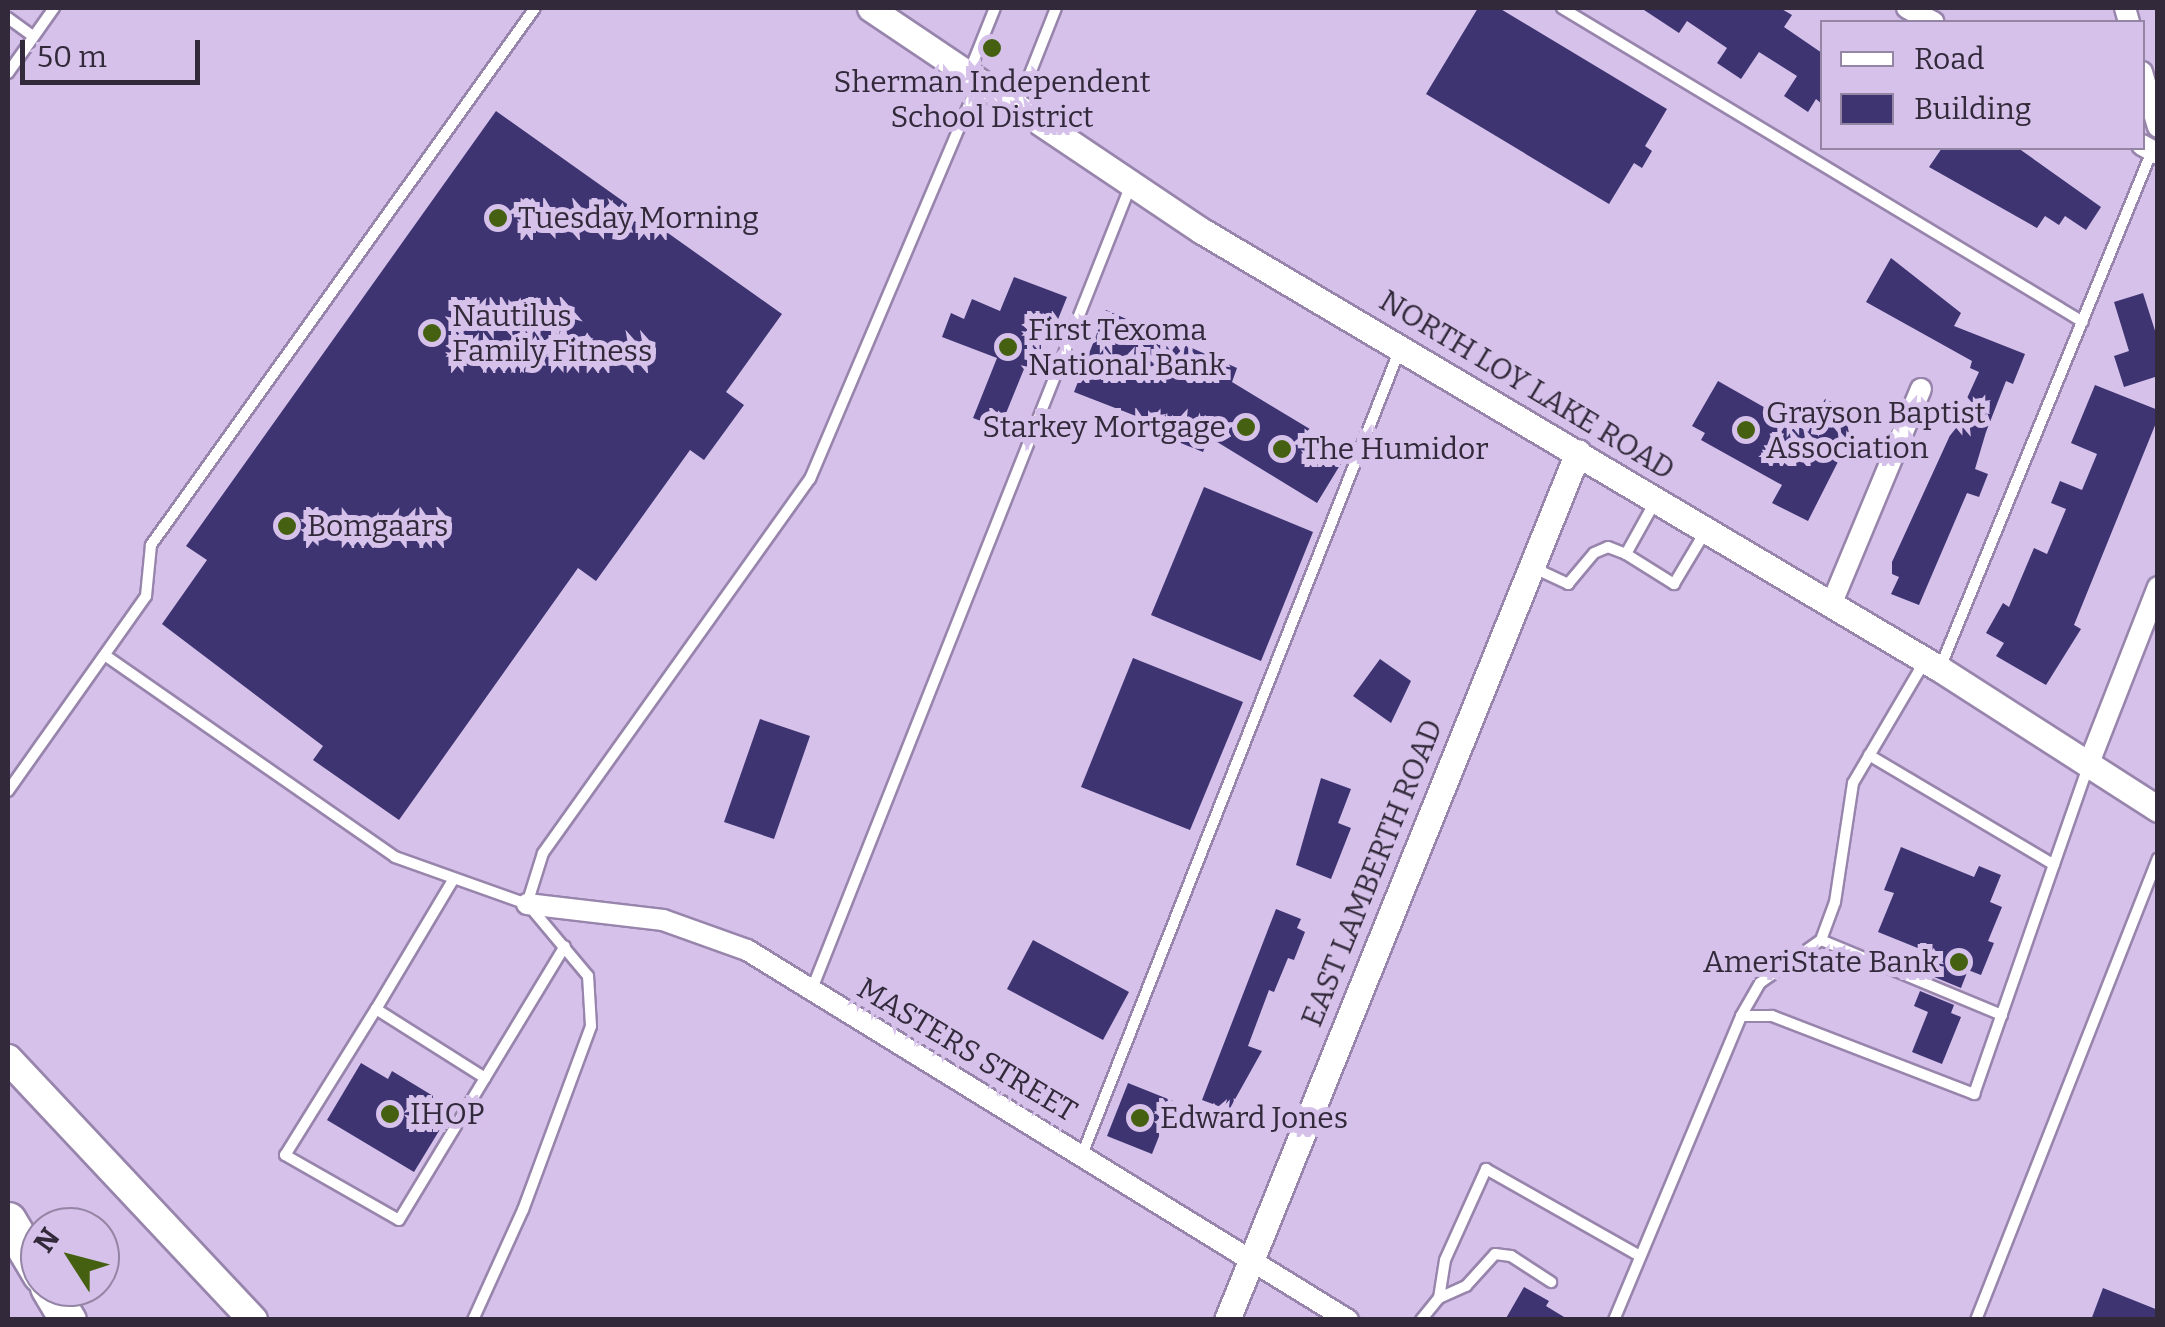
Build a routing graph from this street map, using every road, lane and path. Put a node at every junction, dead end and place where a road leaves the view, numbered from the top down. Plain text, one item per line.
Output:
1 (54, 8) edge
2 (535, 8) edge
3 (870, 8) edge
4 (995, 8) edge
5 (1056, 8) edge
6 (1562, 8) edge
7 (8, 18) edge
8 (33, 36) junction
9 (8, 73) edge
10 (973, 80) junction
11 (2145, 82) edge
12 (1016, 110) junction
13 (2158, 127) edge
14 (2151, 150) edge
15 (1130, 186) junction
16 (2083, 322) junction
17 (1400, 348) junction
18 (1921, 389) dead end
19 (1578, 452) junction
20 (1656, 500) junction
21 (1706, 530) junction
22 (1626, 554) junction
23 (1531, 567) junction
24 (2158, 587) edge
25 (1831, 605) junction
26 (106, 656) junction
27 (1932, 665) junction
28 (1870, 755) junction
29 (2089, 763) junction
30 (8, 791) edge
31 (2158, 809) edge
32 (2158, 859) edge
33 (2054, 865) junction
34 (453, 880) junction
35 (527, 904) junction
36 (1821, 940) junction
37 (565, 946) junction
38 (812, 990) junction
39 (376, 1009) junction
40 (2002, 1015) junction
41 (1741, 1016) junction
42 (8, 1059) edge
43 (485, 1078) junction
44 (1082, 1156) junction
45 (1640, 1256) junction
46 (1252, 1260) junction
47 (1551, 1282) dead end
48 (1438, 1298) junction
49 (252, 1320) edge
50 (473, 1320) edge
51 (1227, 1320) edge
52 (1348, 1320) edge
53 (1420, 1320) edge
54 (1614, 1320) edge
55 (1976, 1320) edge

1 - 8 lane
2 - 26 lane
3 - 10 street, NORTH LOY LAKE ROAD
4 - 10 lane
5 - 12 lane
6 - 16 lane
7 - 8 lane
8 - 9 lane
10 - 12 street, NORTH LOY LAKE ROAD
10 - 35 lane
11 - 13 street
12 - 15 street, NORTH LOY LAKE ROAD
14 - 16 lane
15 - 17 street, NORTH LOY LAKE ROAD
15 - 38 lane
16 - 27 lane
17 - 19 street, NORTH LOY LAKE ROAD
17 - 44 lane
18 - 25 street
19 - 20 street, NORTH LOY LAKE ROAD
19 - 23 street, EAST LAMBERTH ROAD
20 - 21 street, NORTH LOY LAKE ROAD
20 - 22 lane
21 - 22 lane
21 - 25 street, NORTH LOY LAKE ROAD
22 - 23 lane
23 - 46 street, EAST LAMBERTH ROAD
24 - 29 street
25 - 27 street, NORTH LOY LAKE ROAD
26 - 30 lane
26 - 34 lane
27 - 28 lane
27 - 29 street, NORTH LOY LAKE ROAD
28 - 33 lane
28 - 36 lane
29 - 31 street, NORTH LOY LAKE ROAD
29 - 33 lane
32 - 55 lane
33 - 40 lane
34 - 35 lane
34 - 39 lane
35 - 37 lane
35 - 38 street, MASTERS STREET
36 - 40 lane
36 - 41 lane
37 - 43 lane
37 - 50 lane
38 - 44 street, MASTERS STREET
39 - 43 lane
39 - 43 lane
40 - 41 lane
41 - 45 lane
42 - 49 main road
44 - 46 street, MASTERS STREET
45 - 48 lane
45 - 54 lane
46 - 51 street, EAST LAMBERTH ROAD
46 - 52 street, MASTERS STREET
47 - 48 lane
48 - 53 lane

